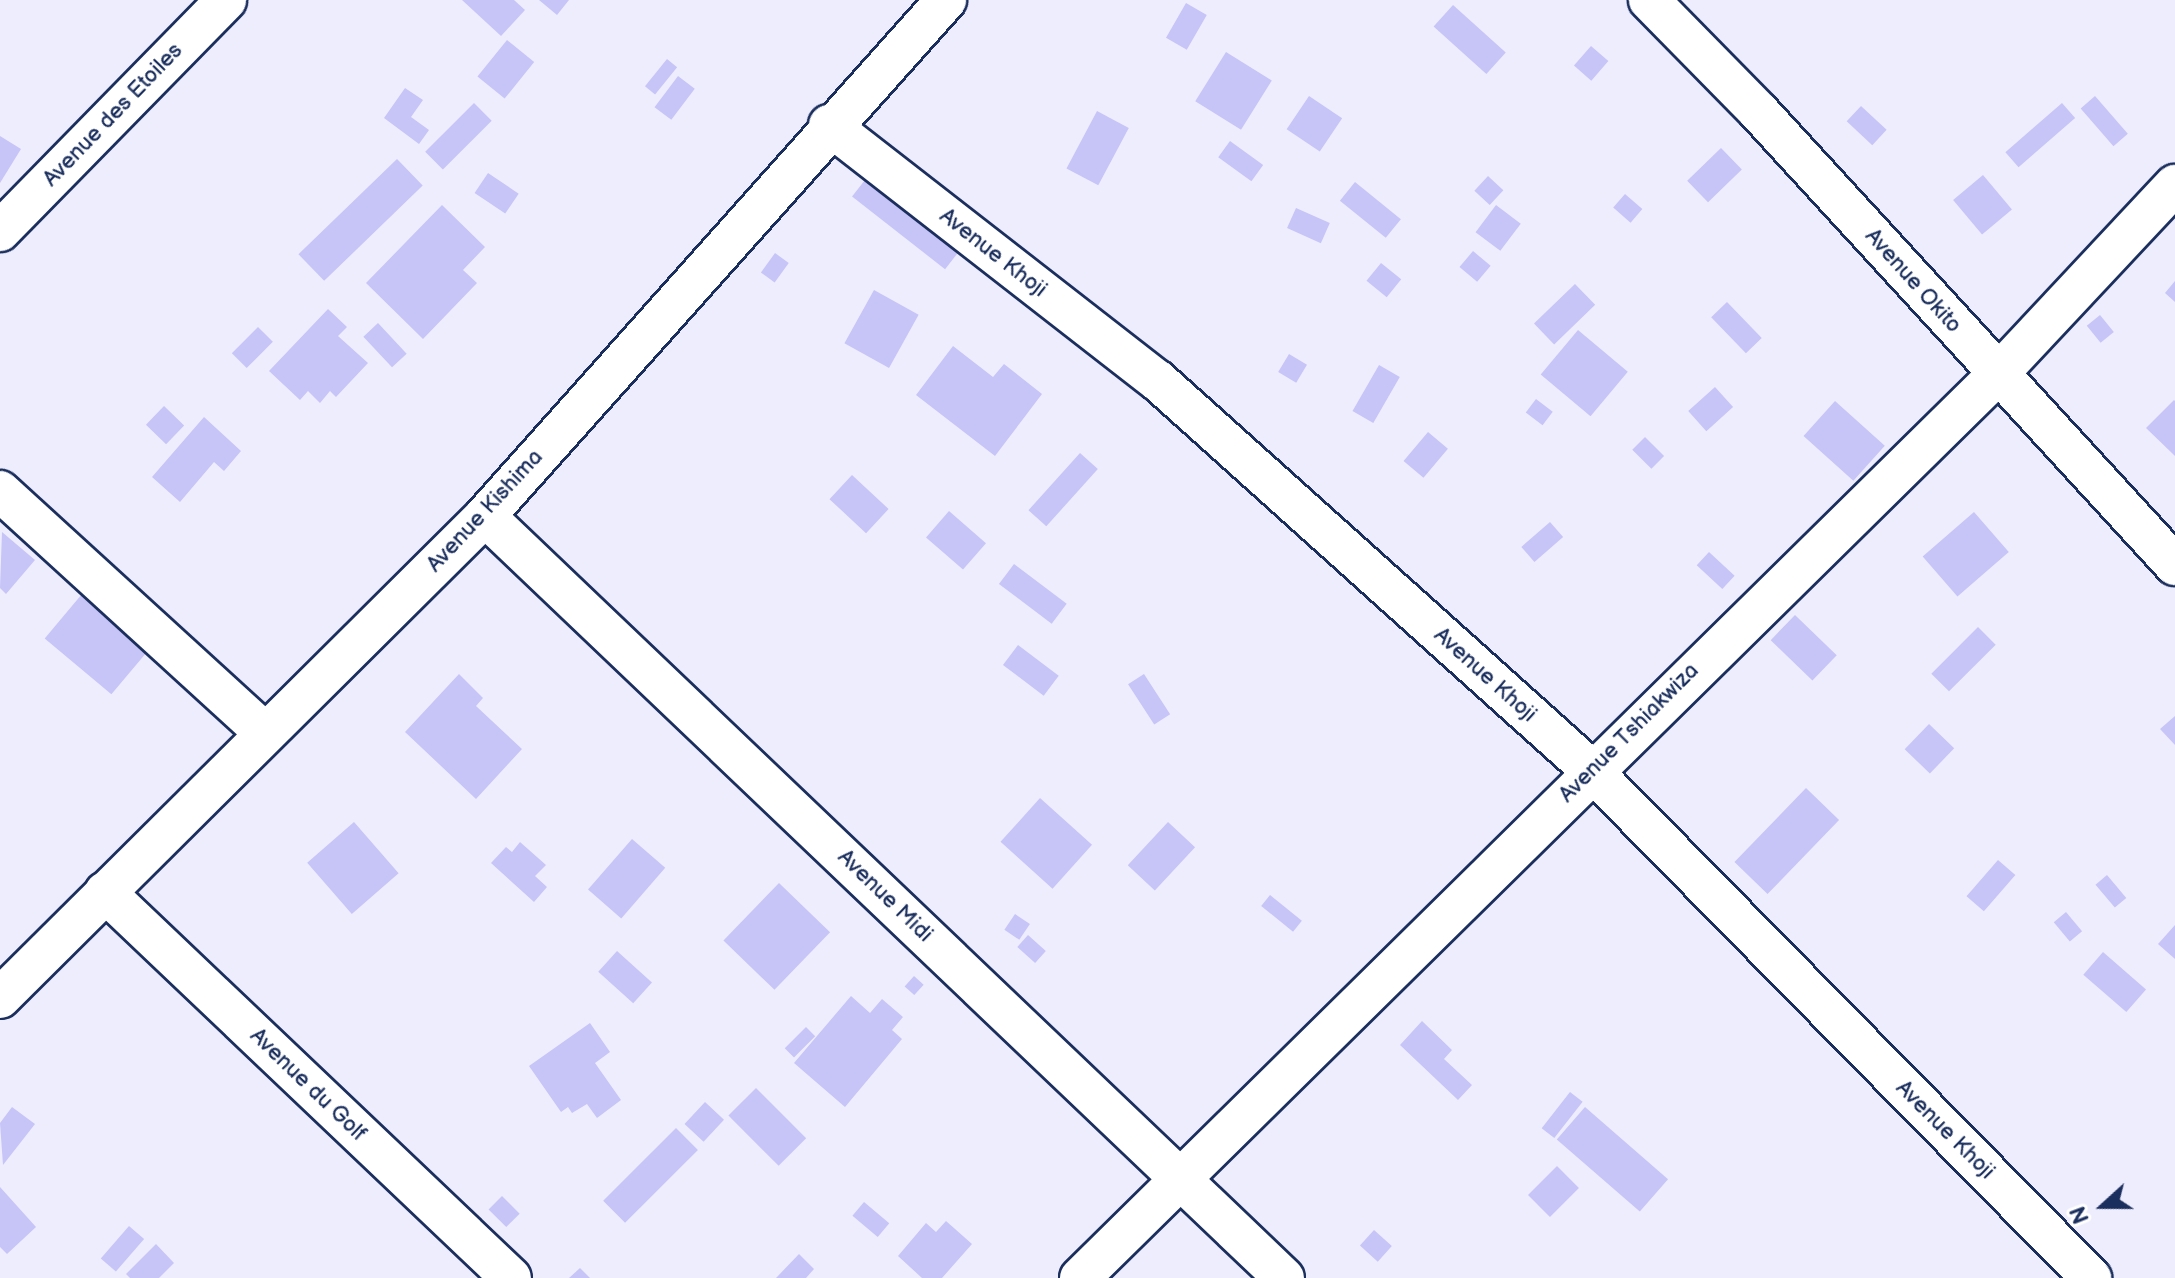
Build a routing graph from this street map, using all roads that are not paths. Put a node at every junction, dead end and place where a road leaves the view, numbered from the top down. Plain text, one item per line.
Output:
1 (226, 0) edge
2 (946, 0) edge
3 (1649, 0) edge
4 (829, 125) junction
5 (2175, 185) edge
6 (0, 231) edge
7 (1998, 374) junction
8 (0, 491) edge
9 (485, 516) junction
10 (2175, 565) edge
11 (264, 732) junction
12 (1591, 770) junction
13 (105, 892) junction
14 (0, 998) edge
15 (1180, 1176) junction
16 (511, 1278) edge
17 (1080, 1278) edge
18 (1284, 1278) edge
19 (2091, 1278) edge

1 - 6 street, Avenue des Etoiles
2 - 4 street, Avenue Kishima
3 - 7 street, Avenue Okito
4 - 9 street, Avenue Kishima
4 - 12 street, Avenue Khoji
5 - 7 street, Avenue Tshiakwiza
7 - 10 street, Avenue Okito
7 - 12 street, Avenue Tshiakwiza
8 - 11 street
9 - 11 street, Avenue Kishima
9 - 15 street, Avenue Midi
11 - 13 street, Avenue Kishima
12 - 15 street, Avenue Tshiakwiza
12 - 19 street, Avenue Khoji
13 - 14 street, Avenue Kishima
13 - 16 street, Avenue du Golf
15 - 17 street, Avenue Tshiakwiza
15 - 18 street, Avenue Midi

